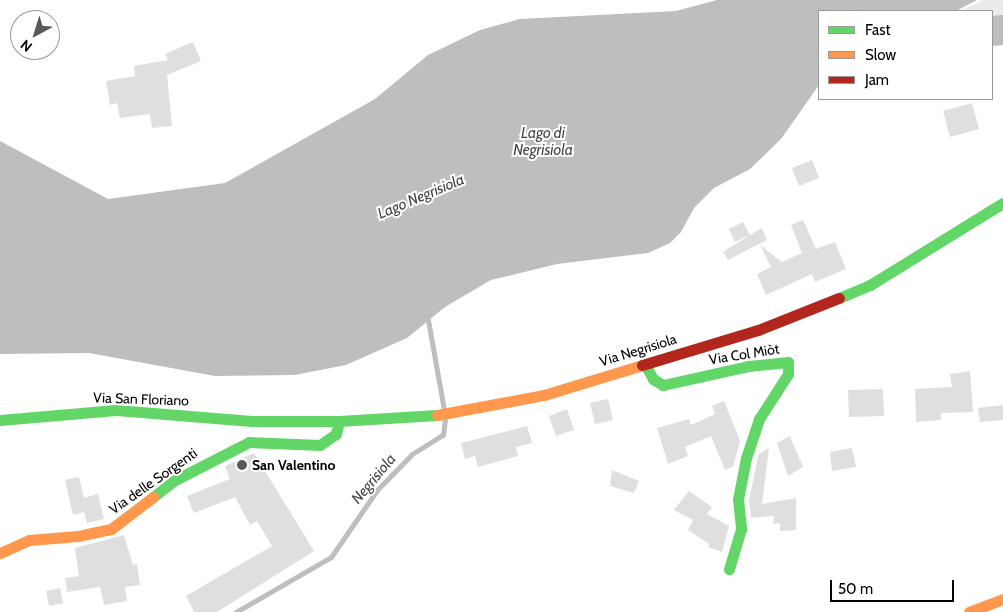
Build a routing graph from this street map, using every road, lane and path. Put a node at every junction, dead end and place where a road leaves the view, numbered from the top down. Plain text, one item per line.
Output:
1 (1003, 203) edge
2 (646, 364) junction
3 (0, 420) edge
4 (252, 421) joint
5 (338, 421) junction
6 (0, 553) edge
7 (729, 569) dead end
8 (1003, 599) edge
9 (969, 612) edge

1 - 2 main road, Via Negrisiola
2 - 5 main road, Via Negrisiola
2 - 7 main road, Via Col Miòt
3 - 4 main road, Via San Floriano
4 - 5 main road, Via Negrisiola
5 - 6 main road, Via delle Sorgenti
8 - 9 main road

